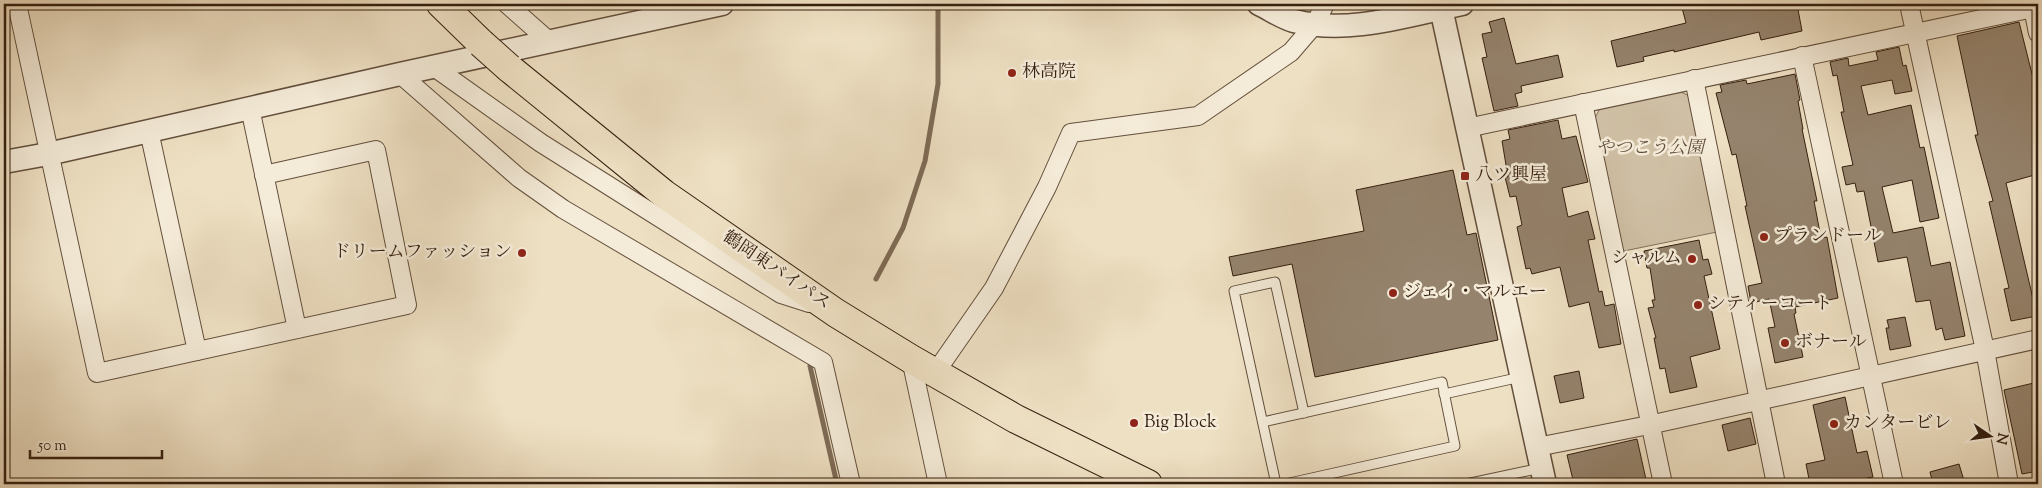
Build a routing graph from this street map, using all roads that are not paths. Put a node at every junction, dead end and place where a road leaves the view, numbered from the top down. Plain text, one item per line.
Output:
1 (17, 4) edge
2 (441, 4) edge
3 (507, 4) edge
4 (722, 4) edge
5 (1259, 4) edge
6 (1325, 4) edge
7 (1909, 4) edge
8 (1443, 7) edge
9 (2036, 8) edge
10 (1315, 24) junction
11 (1916, 33) junction
12 (2038, 33) edge
13 (550, 42) junction
14 (1802, 56) junction
15 (434, 67) junction
16 (400, 74) junction
17 (1694, 79) junction
18 (1583, 103) junction
19 (250, 108) junction
20 (1467, 128) junction
21 (149, 131) junction
22 (48, 154) junction
23 (4, 162) edge
24 (264, 175) junction
25 (836, 312) junction
26 (297, 329) junction
27 (2038, 339) edge
28 (1985, 350) junction
29 (197, 351) junction
30 (911, 359) junction
31 (935, 373) junction
32 (1871, 375) junction
33 (1521, 377) junction
34 (1444, 394) junction
35 (1759, 399) junction
36 (1304, 413) junction
37 (1262, 422) junction
38 (1649, 425) junction
39 (1541, 466) edge
40 (851, 484) edge
41 (938, 484) edge
42 (1148, 484) edge
43 (1276, 484) edge
44 (1285, 484) edge
45 (1466, 484) edge
46 (1663, 484) edge
47 (1776, 484) edge
48 (1894, 484) edge
49 (2009, 484) edge

1 - 22 street
2 - 25 highway, 鶴岡東バイパス, bridge
3 - 13 street
4 - 13 street
5 - 10 street
6 - 10 street
7 - 11 street
8 - 10 street
8 - 20 street
9 - 11 street
9 - 12 street
10 - 31 street
11 - 14 street
11 - 28 street
13 - 15 street
14 - 17 street
14 - 32 street
15 - 16 street
15 - 25 street
16 - 19 street
16 - 40 street
17 - 18 street
17 - 35 street
18 - 20 street
18 - 38 street
19 - 21 street
19 - 24 street
20 - 33 street
21 - 22 street
21 - 29 street
22 - 23 street
22 - 29 street
24 - 26 street
24 - 26 street
25 - 30 highway, 鶴岡東バイパス
26 - 29 street
27 - 28 street
28 - 32 street
28 - 49 street
30 - 31 highway, 鶴岡東バイパス
30 - 41 street
31 - 42 highway, 鶴岡東バイパス
32 - 35 street
32 - 48 street
33 - 34 lane
33 - 39 street
34 - 36 lane
34 - 44 lane
35 - 38 street
35 - 47 street
36 - 37 lane
36 - 37 lane
37 - 43 lane
38 - 39 street
38 - 46 street
39 - 45 lane

